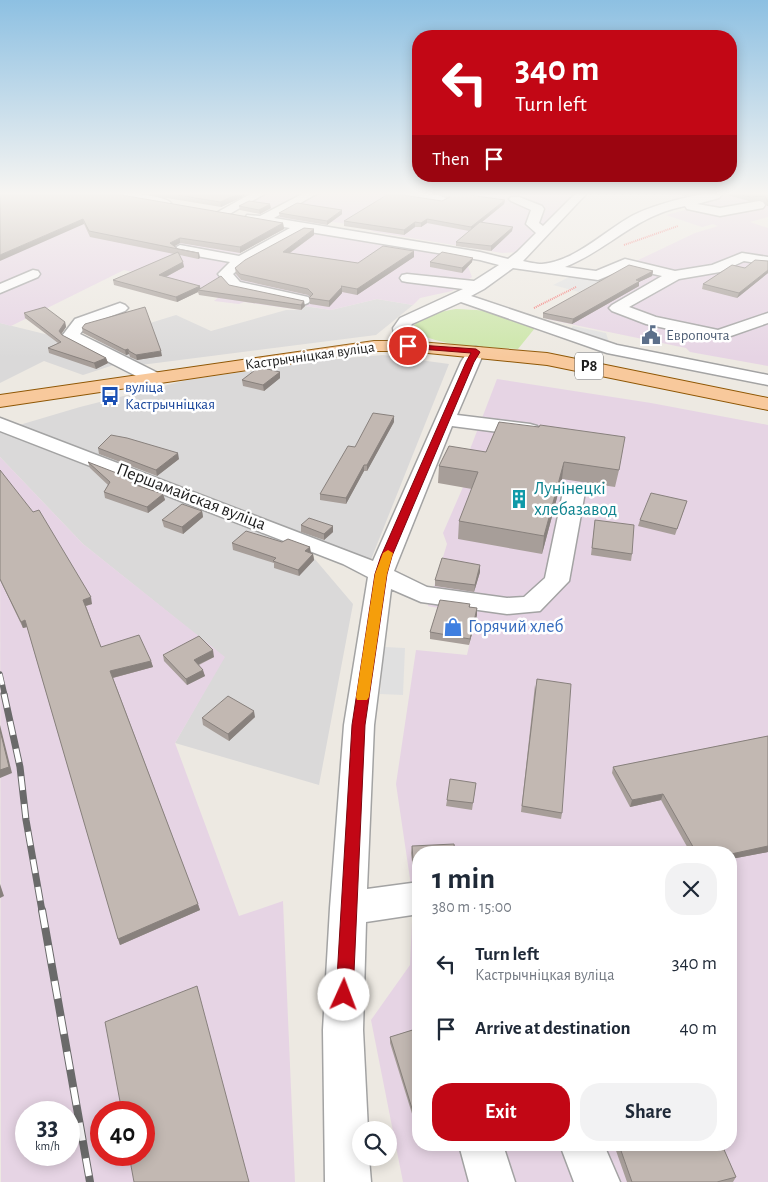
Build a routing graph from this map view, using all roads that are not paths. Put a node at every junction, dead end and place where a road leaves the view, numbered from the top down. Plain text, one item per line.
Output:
1 (266, 248) edge
2 (430, 248) edge
3 (528, 248) edge
4 (589, 248) edge
5 (180, 249) edge
6 (241, 260) junction
7 (768, 261) edge
8 (509, 263) junction
9 (538, 266) junction
10 (33, 274) dead end
11 (675, 275) junction
12 (407, 278) dead end
13 (479, 286) junction
14 (0, 289) edge
15 (460, 297) junction
16 (303, 300) edge
17 (120, 308) dead end
18 (768, 318) edge
19 (703, 332) junction
20 (408, 346) junction
21 (476, 352) junction
22 (658, 359) junction
23 (152, 377) junction
24 (768, 380) edge
25 (0, 401) edge
26 (768, 404) edge
27 (446, 418) junction
28 (0, 424) edge
29 (546, 432) edge
30 (574, 492) dead end
31 (381, 574) junction
32 (412, 899) edge
33 (348, 908) junction
34 (483, 1151) edge
35 (584, 1151) edge
36 (348, 1182) edge
37 (492, 1182) edge
38 (597, 1182) edge

1 - 6 street
2 - 8 street
3 - 8 street
4 - 9 street
5 - 6 street
6 - 16 street
7 - 11 street
8 - 9 street
8 - 13 street
9 - 11 street
10 - 14 street
11 - 19 street
12 - 13 street
13 - 15 street
15 - 20 street
15 - 22 street
17 - 23 street
18 - 19 street
19 - 22 street
20 - 21 main road, Кастрычніцкая вуліца / Р8
20 - 23 main road, Кастрычніцкая вуліца / Р8
21 - 26 main road, Кастрычніцкая вуліца / Р8
21 - 27 street
22 - 24 street
23 - 25 main road, Кастрычніцкая вуліца / Р8
27 - 29 street
27 - 31 street
28 - 31 street, Першамайская вуліца
30 - 31 street, Першамайская вуліца
31 - 33 street
32 - 33 street
33 - 36 street
34 - 37 street
35 - 38 street

